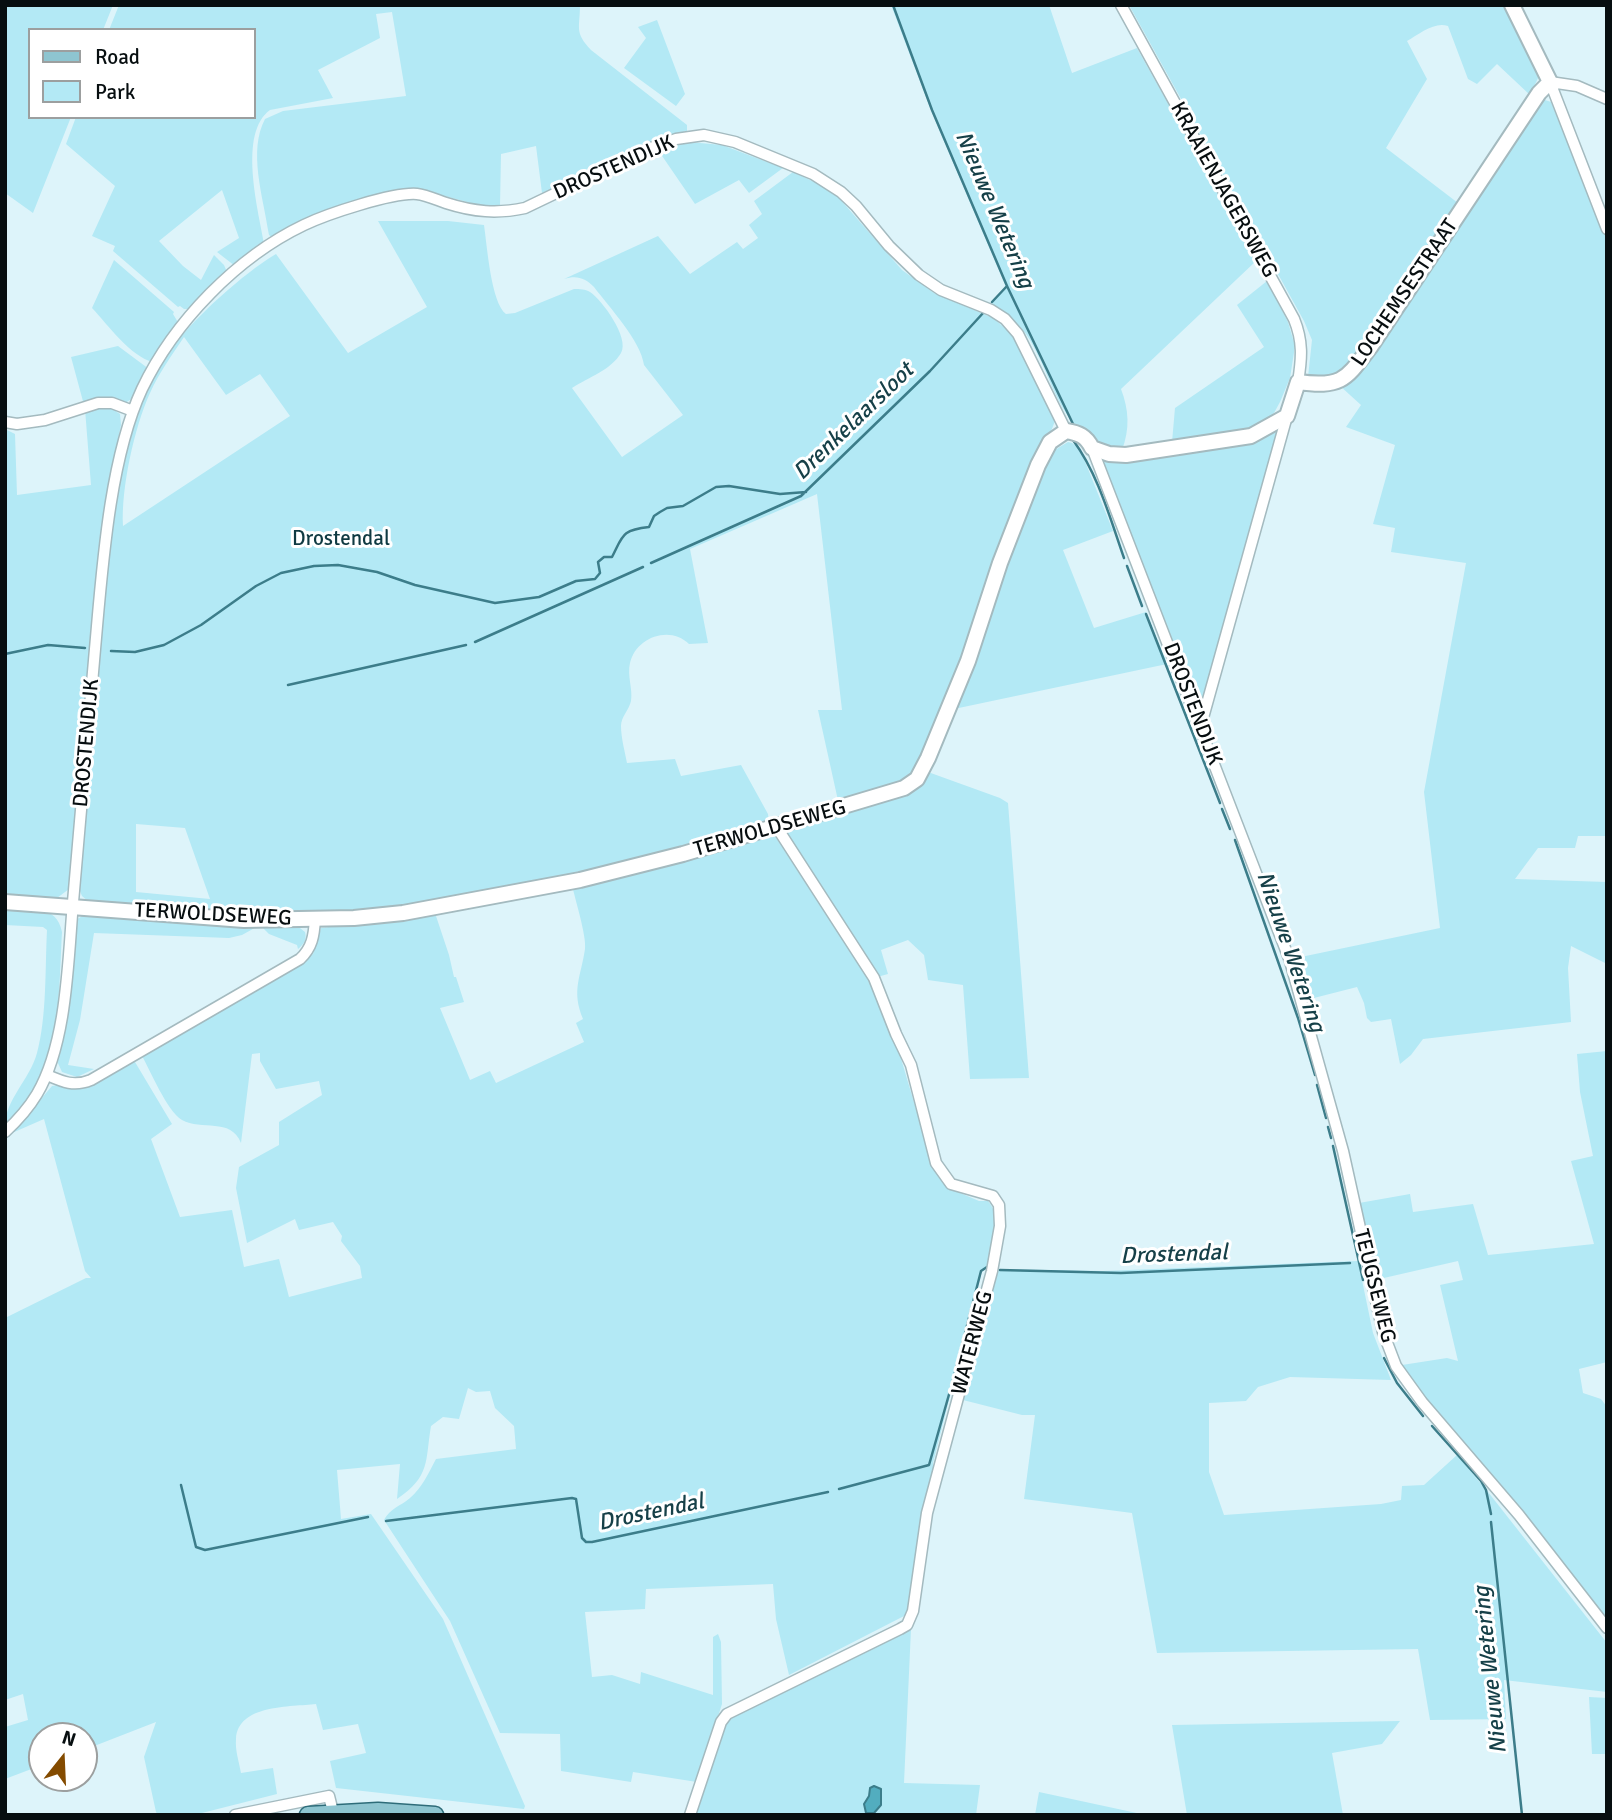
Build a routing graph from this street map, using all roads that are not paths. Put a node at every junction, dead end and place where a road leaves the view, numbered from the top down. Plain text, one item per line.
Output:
1 (1121, 5) edge
2 (1512, 5) edge
3 (1549, 82) junction
4 (1607, 99) edge
5 (1607, 229) edge
6 (1298, 382) junction
7 (133, 411) junction
8 (1287, 416) junction
9 (5, 422) edge
10 (1071, 431) junction
11 (1092, 448) junction
12 (1200, 725) junction
13 (776, 826) junction
14 (5, 902) edge
15 (72, 907) junction
16 (314, 919) junction
17 (1290, 961) joint
18 (47, 1075) junction
19 (5, 1132) edge
20 (1607, 1629) edge
21 (333, 1812) junction
22 (235, 1815) edge
23 (308, 1815) edge
24 (435, 1815) edge
25 (690, 1815) edge

1 - 6 street, KRAAIENJAGERSWEG
2 - 3 street
3 - 4 street
3 - 5 street
3 - 6 street, LOCHEMSESTRAAT
6 - 8 street
7 - 9 street
7 - 10 street, DROSTENDIJK
7 - 15 street, DROSTENDIJK
8 - 11 street
8 - 12 street
10 - 11 street
10 - 13 street, TERWOLDSEWEG
11 - 12 street, DROSTENDIJK
12 - 17 street, DROSTENDIJK
13 - 16 street, TERWOLDSEWEG
13 - 25 street, WATERWEG
14 - 15 street, TERWOLDSEWEG
15 - 16 street, TERWOLDSEWEG
15 - 18 street, DROSTENDIJK
16 - 18 street
17 - 20 street, TEUGSEWEG
18 - 19 street, DROSTENDIJK
21 - 22 street
21 - 23 main road
21 - 24 main road

